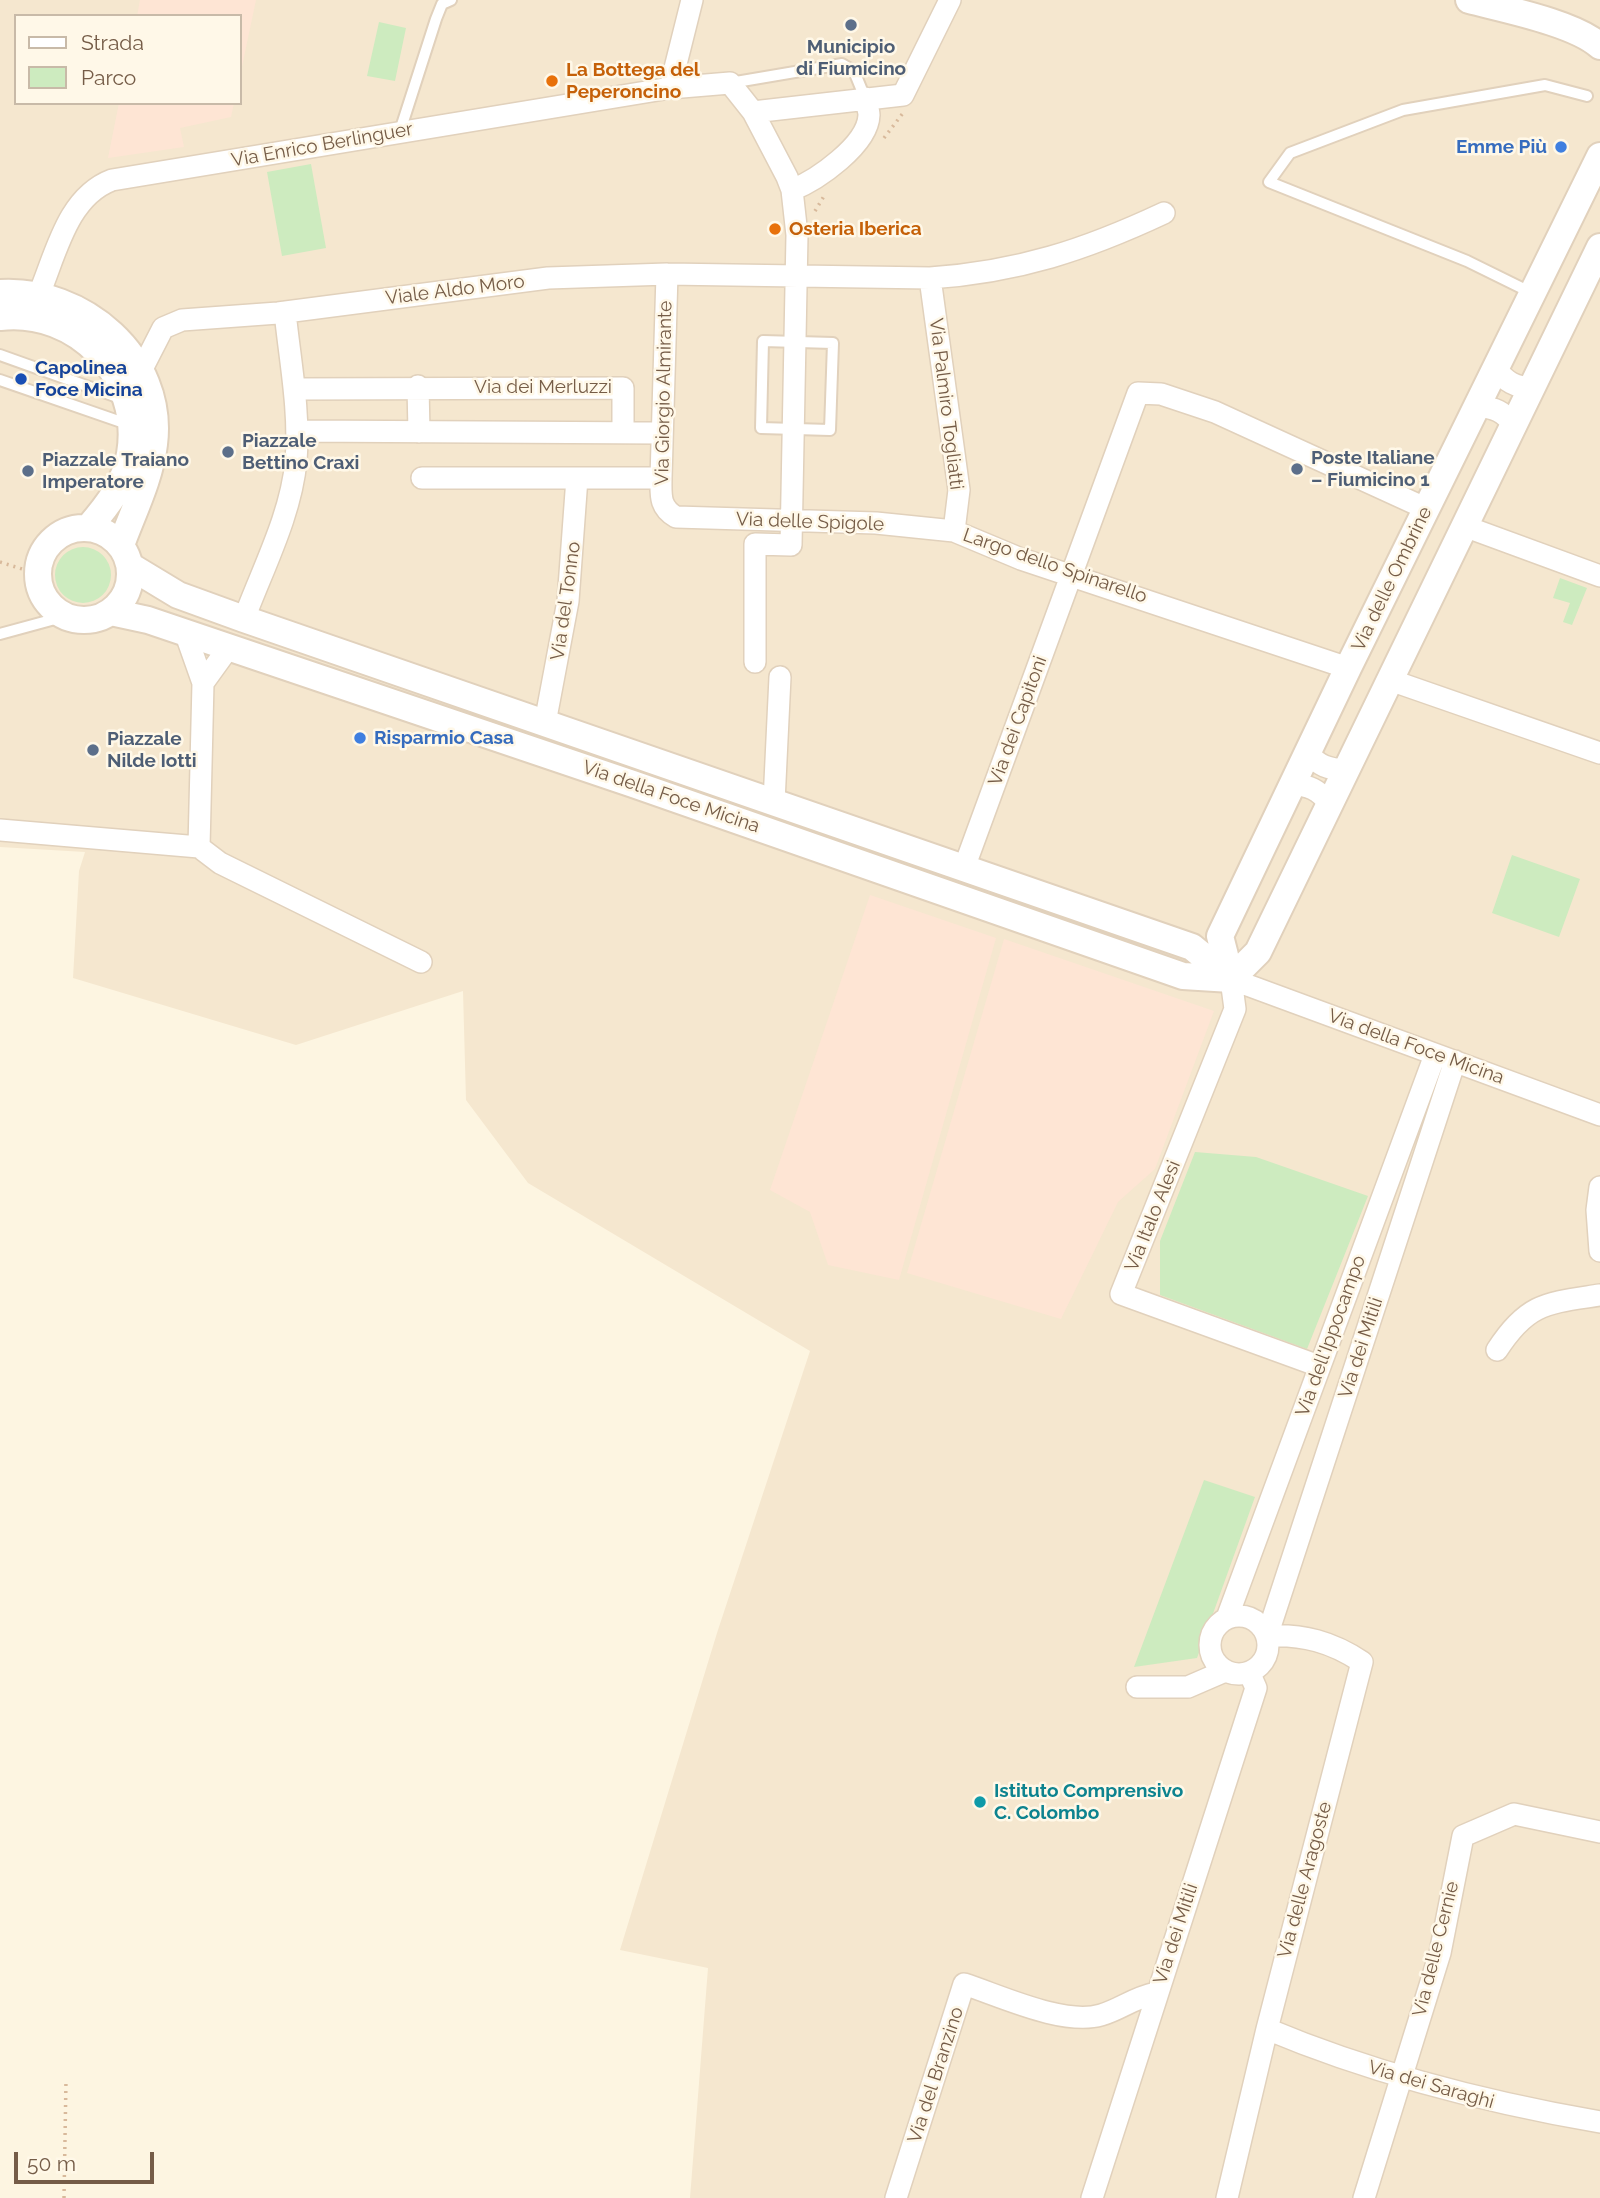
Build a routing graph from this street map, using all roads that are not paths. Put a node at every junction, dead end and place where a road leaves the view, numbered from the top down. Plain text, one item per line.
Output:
1 (451, 0) edge
2 (692, 0) edge
3 (950, 0) edge
4 (1469, 0) edge
5 (1515, 0) edge
6 (1600, 26) edge
7 (1600, 46) edge
8 (730, 83) junction
9 (670, 88) junction
10 (1587, 96) dead end
11 (865, 99) junction
12 (753, 112) junction
13 (400, 131) junction
14 (1600, 156) edge
15 (792, 190) junction
16 (1164, 213) dead end
17 (1600, 247) edge
18 (667, 274) junction
19 (797, 276) junction
20 (930, 278) junction
21 (0, 293) edge
22 (1532, 293) junction
23 (39, 294) junction
24 (285, 312) junction
25 (0, 317) edge
26 (795, 342) junction
27 (0, 355) edge
28 (142, 369) junction
29 (1496, 369) junction
30 (0, 380) edge
31 (418, 386) junction
32 (1532, 388) junction
33 (295, 390) junction
34 (126, 400) junction
35 (1478, 406) junction
36 (130, 425) junction
37 (1514, 425) junction
38 (794, 429) junction
39 (297, 431) junction
40 (419, 432) junction
41 (623, 432) junction
42 (662, 433) junction
43 (422, 478) dead end
44 (577, 478) junction
45 (661, 478) junction
46 (1427, 509) junction
47 (667, 512) joint
48 (792, 520) junction
49 (1464, 526) junction
50 (89, 527) junction
51 (954, 531) junction
52 (126, 556) junction
53 (1071, 573) junction
54 (1600, 576) edge
55 (111, 612) junction
56 (66, 616) junction
57 (244, 618) junction
58 (185, 632) junction
59 (0, 634) edge
60 (229, 647) junction
61 (755, 662) dead end
62 (1348, 668) junction
63 (780, 677) dead end
64 (1390, 680) junction
65 (203, 683) junction
66 (545, 723) junction
67 (1308, 753) junction
68 (1600, 753) edge
69 (642, 755) junction
70 (1345, 770) junction
71 (632, 784) junction
72 (1293, 784) junction
73 (774, 802) junction
74 (1329, 803) junction
75 (0, 830) edge
76 (200, 847) junction
77 (964, 868) junction
78 (421, 962) dead end
79 (1231, 979) junction
80 (1445, 1058) junction
81 (1600, 1115) edge
82 (1600, 1188) edge
83 (1600, 1251) edge
84 (1600, 1294) edge
85 (1497, 1350) dead end
86 (1319, 1366) junction
87 (1227, 1618) junction
88 (1267, 1636) junction
89 (1225, 1671) junction
90 (1249, 1672) junction
91 (1137, 1687) dead end
92 (1600, 1832) edge
93 (1156, 1993) junction
94 (1266, 2029) junction
95 (1401, 2078) junction
96 (1600, 2122) edge
97 (896, 2198) edge
98 (1092, 2198) edge
99 (1227, 2198) edge
100 (1364, 2198) edge

1 - 13 lane
2 - 9 street
3 - 11 street
4 - 7 street
5 - 6 street
8 - 9 street, Via Enrico Berlinguer
8 - 11 lane
8 - 12 street
9 - 13 street, Via Enrico Berlinguer
10 - 22 lane
11 - 12 street
11 - 15 street
12 - 15 street
13 - 23 street, Via Enrico Berlinguer
14 - 22 street, Via delle Ombrine
15 - 19 street
16 - 20 street, Viale Aldo Moro
17 - 32 street
18 - 19 street, Viale Aldo Moro
18 - 24 street, Viale Aldo Moro
18 - 42 street, Via Giorgio Almirante
19 - 20 street, Viale Aldo Moro
19 - 26 street
20 - 51 street, Via Palmiro Togliatti
21 - 23 street
22 - 29 street, Via delle Ombrine
23 - 28 street
24 - 28 street, Viale Aldo Moro
24 - 33 street
25 - 34 street
26 - 38 street
26 - 38 lane
26 - 38 lane
27 - 34 lane
28 - 52 street
29 - 32 street
29 - 35 street, Via delle Ombrine
30 - 36 lane
31 - 33 street, Via dei Merluzzi
31 - 40 street
31 - 41 street, Via dei Merluzzi
32 - 37 street
33 - 39 street
34 - 36 street
35 - 37 street
35 - 46 street, Via delle Ombrine
36 - 50 street
37 - 49 street
38 - 48 street
39 - 40 street
39 - 57 street
40 - 41 street
41 - 42 street
42 - 45 street, Via Giorgio Almirante
43 - 44 street
44 - 45 street
44 - 66 street, Via del Tonno
45 - 47 street, Via Giorgio Almirante
46 - 53 street, Via dei Capitoni
46 - 62 street, Via delle Ombrine
47 - 48 street, Via delle Spigole
48 - 51 street, Via delle Spigole
48 - 61 street
49 - 54 street
49 - 64 street
50 - 52 street, Via della Foce Micina
50 - 56 street
51 - 53 street, Largo dello Spinarello
52 - 55 street
52 - 57 street, Via della Foce Micina
53 - 62 street, Largo dello Spinarello
53 - 77 street, Via dei Capitoni
55 - 56 street, Via della Foce Micina
55 - 58 street, Via della Foce Micina
56 - 59 lane
57 - 66 street, Via della Foce Micina
58 - 60 street, Via della Foce Micina
58 - 65 street
60 - 65 street
60 - 71 street, Via della Foce Micina
62 - 67 street, Via delle Ombrine
63 - 73 street
64 - 68 street
64 - 70 street
65 - 76 street
66 - 69 street, Via della Foce Micina
67 - 70 street
67 - 72 street, Via delle Ombrine
69 - 71 street
69 - 73 street, Via della Foce Micina
70 - 74 street
71 - 79 street, Via della Foce Micina
72 - 74 street
72 - 79 street, Via delle Ombrine
73 - 77 street, Via della Foce Micina
74 - 79 street
75 - 76 street
76 - 78 street
77 - 79 street, Via della Foce Micina
79 - 80 street, Via della Foce Micina
79 - 86 street, Via Italo Alesi
80 - 81 street, Via della Foce Micina
80 - 86 street, Via dell'Ippocampo
80 - 88 street, Via dei Mitili
82 - 83 street
84 - 85 street
86 - 87 street, Via dell'Ippocampo
87 - 88 street
87 - 89 street
88 - 90 street
88 - 94 street, Via delle Aragoste
89 - 90 street
89 - 91 street
90 - 93 street, Via dei Mitili
92 - 95 street, Via delle Cernie
93 - 97 street, Via del Branzino
93 - 98 street, Via dei Mitili
94 - 95 street, Via dei Saraghi
94 - 99 street, Via delle Aragoste
95 - 96 street, Via dei Saraghi
95 - 100 street, Via delle Cernie

